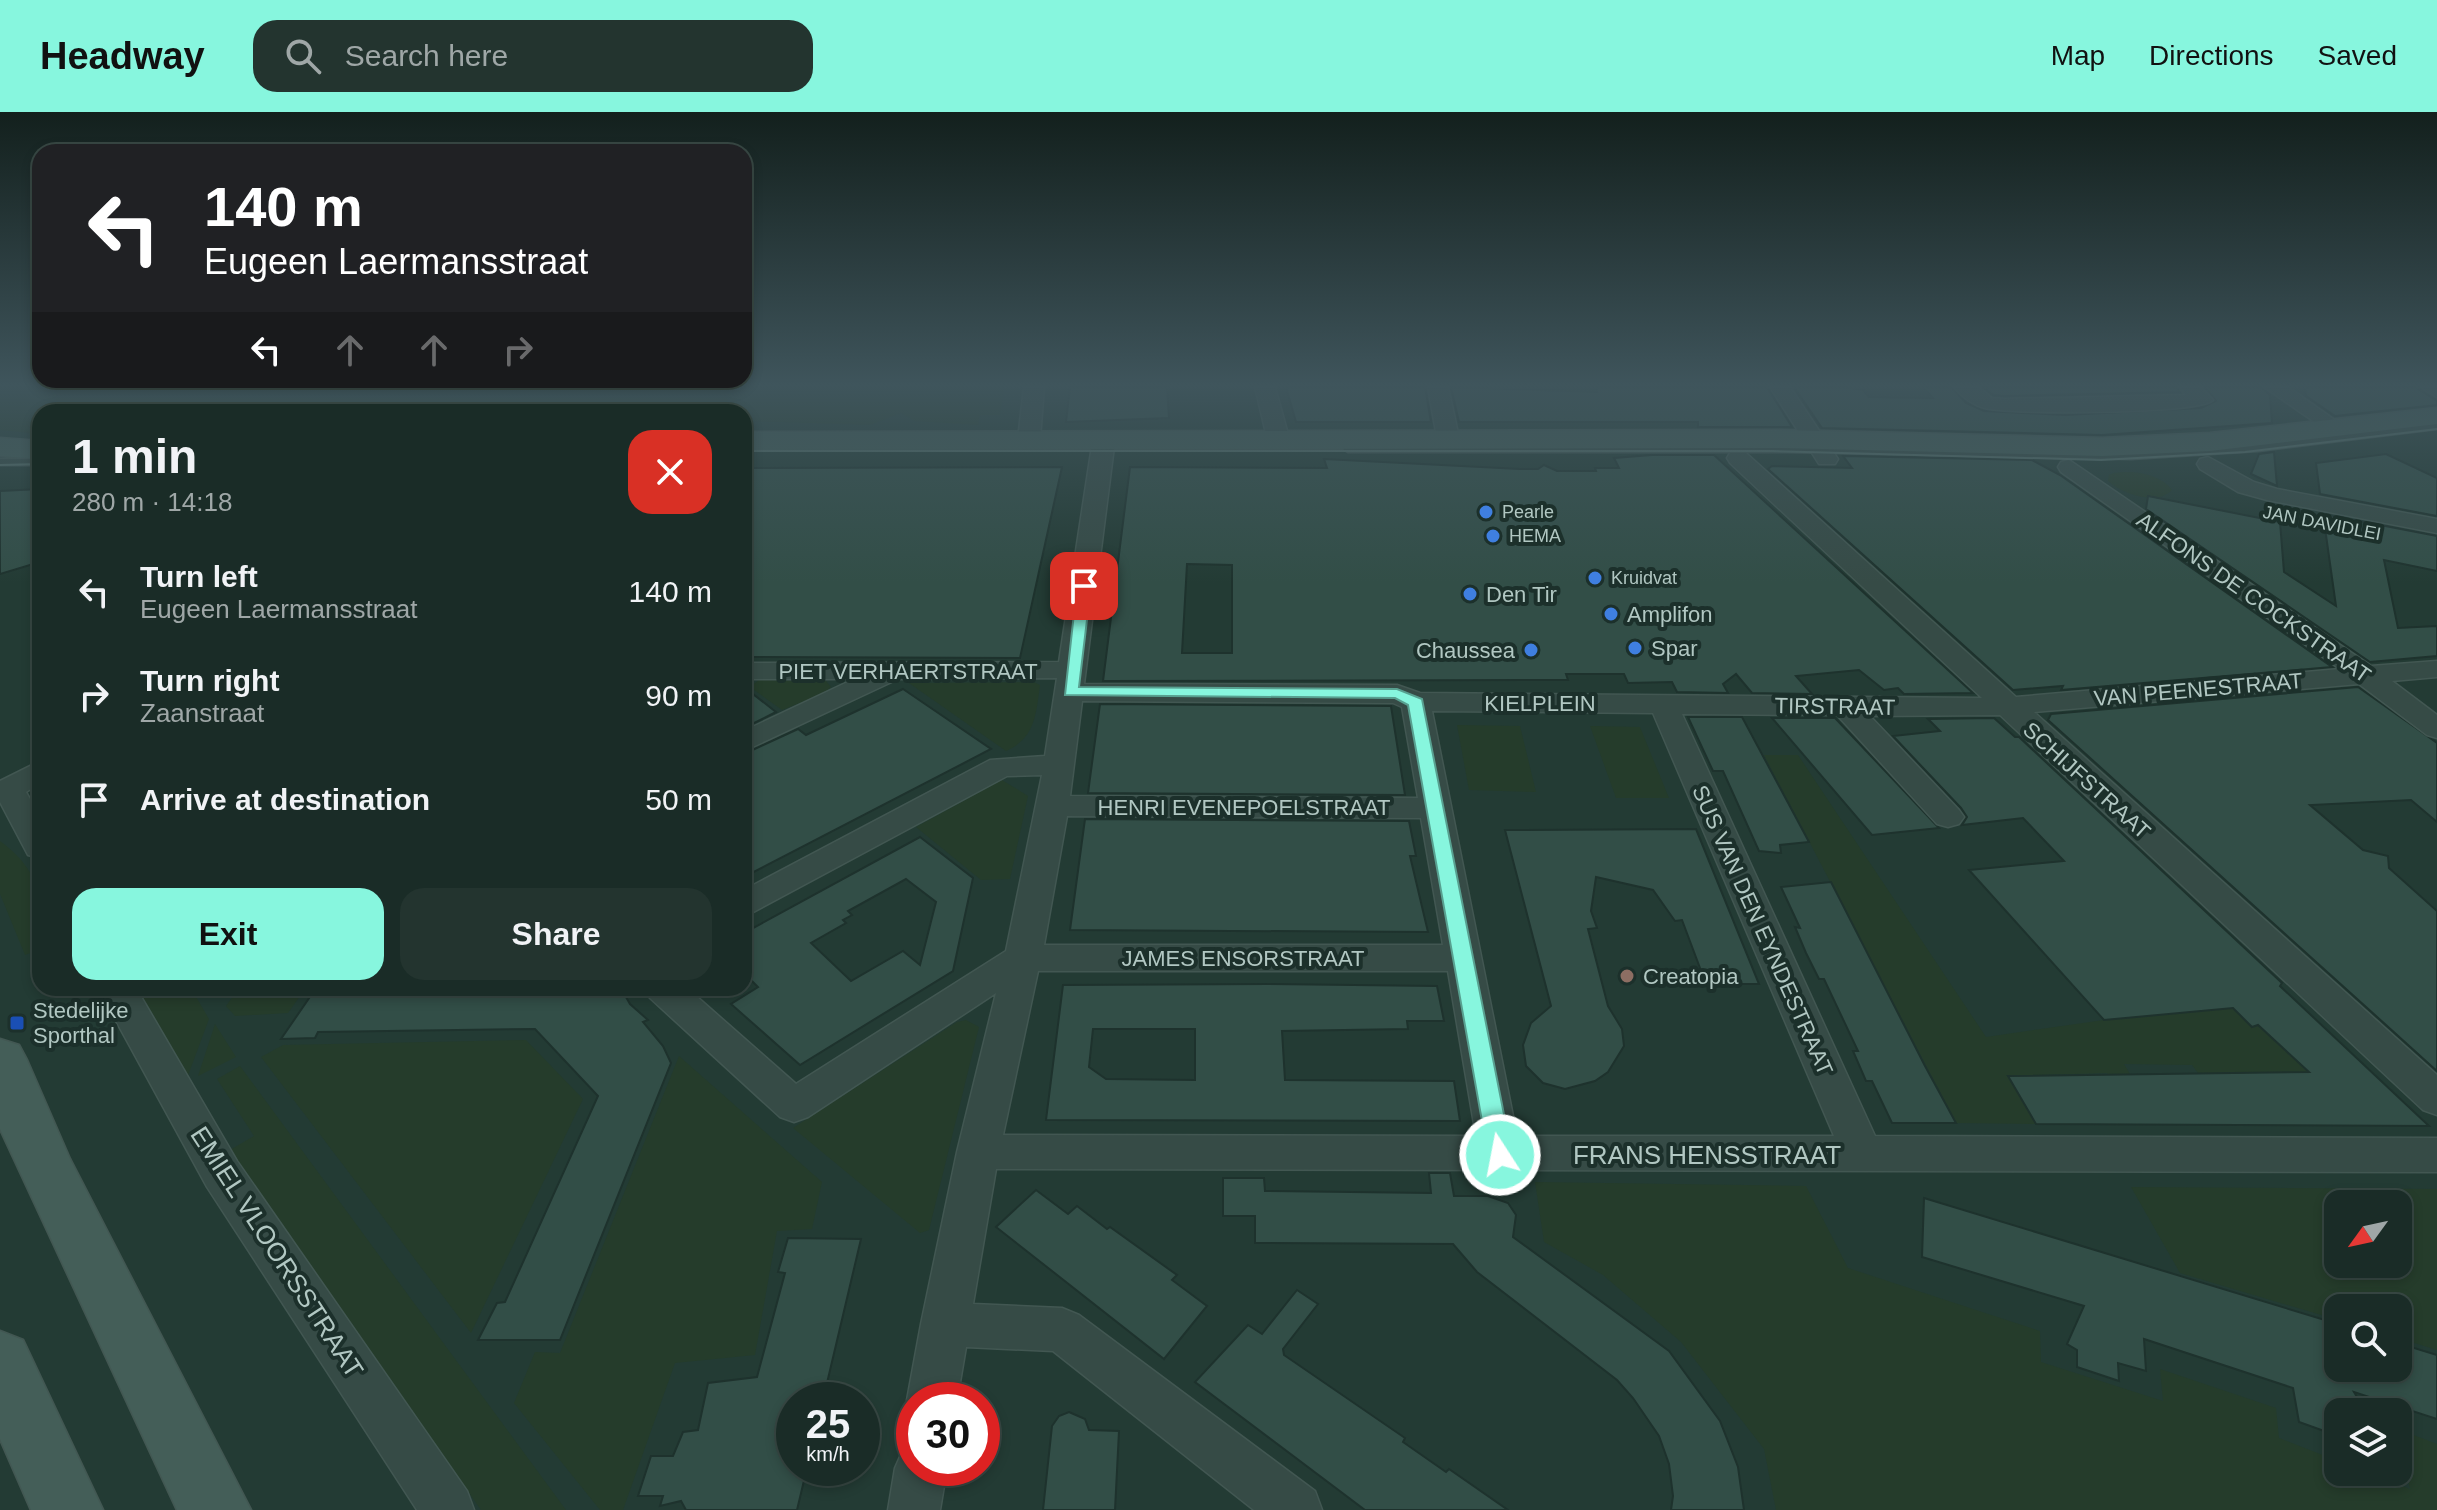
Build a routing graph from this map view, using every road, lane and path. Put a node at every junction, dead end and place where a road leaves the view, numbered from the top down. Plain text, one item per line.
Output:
1 (965, 452) edge
2 (1103, 452) edge
3 (1373, 452) edge
4 (1799, 452) edge
5 (1855, 452) edge
6 (1891, 452) edge
7 (2198, 452) edge
8 (2312, 452) edge
9 (1738, 458) junction
10 (752, 459) edge
11 (0, 462) edge
12 (32, 462) edge
13 (2208, 464) junction
14 (2069, 467) junction
15 (0, 472) edge
16 (32, 472) edge
17 (2246, 487) junction
18 (2437, 526) edge
19 (2437, 545) edge
20 (2437, 669) edge
21 (752, 671) edge
22 (890, 673) junction
23 (2363, 674) junction
24 (1071, 681) junction
25 (1416, 702) junction
26 (1663, 704) junction
27 (2007, 706) junction
28 (1845, 707) junction
29 (2437, 729) edge
30 (752, 738) edge
31 (1059, 765) junction
32 (32, 775) edge
33 (4, 791) edge
34 (1053, 806) junction
35 (1434, 808) junction
36 (1948, 817) dead end
37 (32, 835) edge
38 (752, 901) edge
39 (1023, 958) junction
40 (1463, 958) junction
41 (122, 996) edge
42 (672, 996) edge
43 (0, 1060) edge
44 (2437, 1099) edge
45 (978, 1152) junction
46 (1500, 1155) junction
47 (2437, 1155) edge
48 (1863, 1156) junction
49 (945, 1324) junction
50 (0, 1362) edge
51 (935, 1382) edge
52 (918, 1486) edge
53 (67, 1510) edge
54 (215, 1510) edge
55 (448, 1510) edge
56 (914, 1510) edge
57 (1296, 1510) edge

1 - 10 street
2 - 24 street
3 - 9 street
4 - 9 street
5 - 14 street
6 - 7 lane
8 - 13 street
9 - 27 street, SCHIJFSTRAAT
11 - 12 lane
13 - 14 street
13 - 17 street, JAN DAVIDLEI
14 - 23 street, ALFONS DE COCKSTRAAT
15 - 16 street
17 - 18 street, JAN DAVIDLEI
17 - 19 street, JAN DAVIDLEI
20 - 23 street, VAN PEENESTRAAT
21 - 22 street, PIET VERHAERTSTRAAT
22 - 24 street, PIET VERHAERTSTRAAT
22 - 30 street
23 - 27 street, VAN PEENESTRAAT
23 - 29 street, ALFONS DE COCKSTRAAT
24 - 25 street, PIET VERHAERTSTRAAT
24 - 31 street
25 - 26 street, KIELPLEIN
25 - 35 street
26 - 28 street, TIRSTRAAT
26 - 48 street, SUS VAN DEN EYNDESTRAAT
27 - 28 street, TIRSTRAAT
27 - 44 street, SCHIJFSTRAAT
28 - 36 street
31 - 34 street
31 - 38 street
32 - 33 street
33 - 37 street
34 - 35 street, HENRI EVENEPOELSTRAAT
34 - 39 street
35 - 40 street
39 - 40 street, JAMES ENSORSTRAAT
39 - 42 street
39 - 45 street
40 - 46 street
41 - 55 street, EMIEL VLOORSSTRAAT
43 - 54 street
45 - 46 street, FRANS HENSSTRAAT
45 - 49 street
46 - 48 street, FRANS HENSSTRAAT
47 - 48 street, FRANS HENSSTRAAT
49 - 51 street
49 - 57 street
50 - 53 street
52 - 56 street

